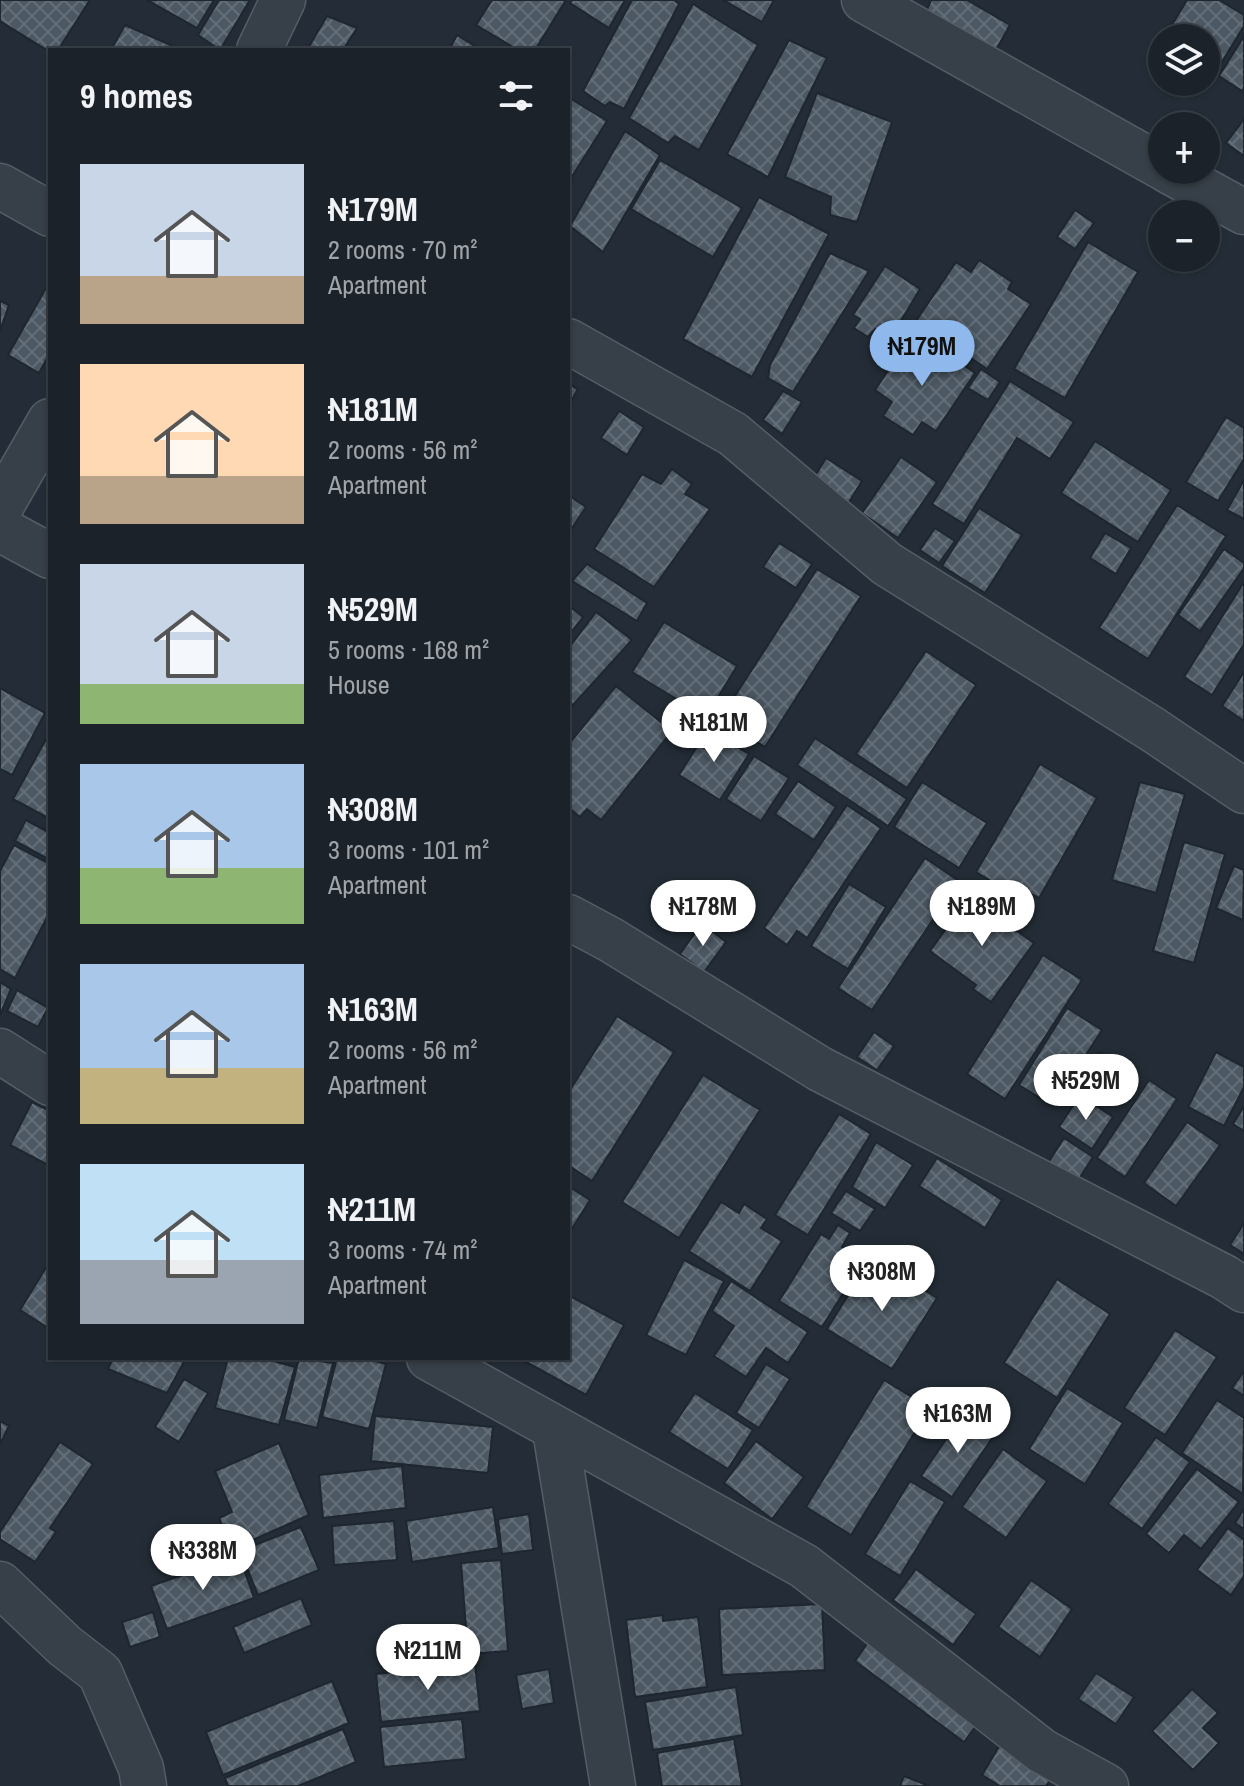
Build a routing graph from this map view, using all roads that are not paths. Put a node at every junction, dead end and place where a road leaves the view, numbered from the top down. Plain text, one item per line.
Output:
1 (283, 0) edge
2 (864, 0) edge
3 (260, 48) edge
4 (1148, 159) edge
5 (1193, 184) edge
6 (0, 186) edge
7 (1244, 212) edge
8 (48, 213) edge
9 (570, 342) edge
10 (48, 424) edge
11 (0, 508) edge
12 (0, 529) edge
13 (48, 555) edge
14 (1244, 791) edge
15 (570, 918) edge
16 (0, 1051) edge
17 (48, 1082) edge
18 (1244, 1290) edge
19 (432, 1360) edge
20 (555, 1430) junction
21 (0, 1584) edge
22 (144, 1786) edge
23 (613, 1786) edge
24 (1106, 1786) edge

1 - 3 street
2 - 4 street
5 - 7 street
6 - 8 street
9 - 14 street
10 - 11 street
12 - 13 street
15 - 18 street
16 - 17 street
19 - 20 street
20 - 23 street
20 - 24 street
21 - 22 street

